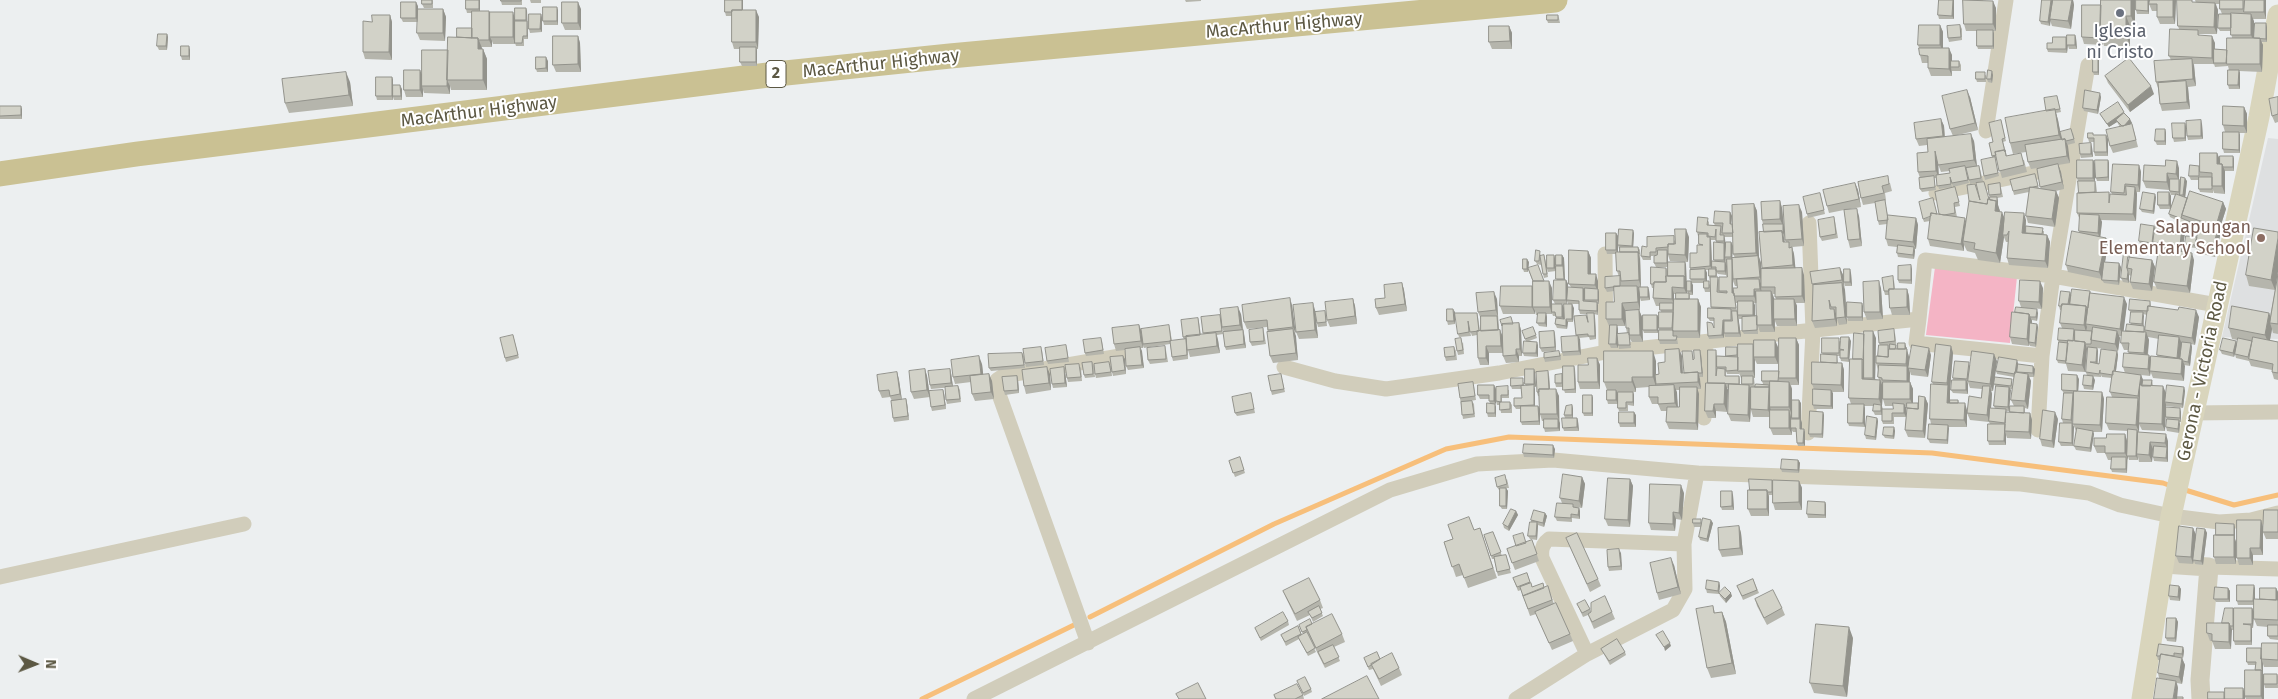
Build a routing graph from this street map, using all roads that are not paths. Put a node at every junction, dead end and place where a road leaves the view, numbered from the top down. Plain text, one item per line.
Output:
1 (1556, 0) edge
2 (2006, 0) edge
3 (2278, 15) edge
4 (2088, 65) dead end
5 (1986, 131) dead end
6 (2072, 165) junction
7 (0, 174) edge
8 (1936, 193) edge
9 (1809, 223) dead end
10 (1604, 254) edge
11 (2054, 276) junction
12 (2217, 305) junction
13 (1918, 319) junction
14 (1813, 331) junction
15 (1706, 342) junction
16 (1606, 352) junction
17 (1120, 356) edge
18 (2042, 356) junction
19 (1284, 367) dead end
20 (2278, 412) edge
21 (2193, 413) junction
22 (1704, 418) edge
23 (2038, 430) dead end
24 (1808, 432) edge
25 (1698, 473) junction
26 (2172, 509) junction
27 (2278, 513) edge
28 (244, 524) dead end
29 (1684, 544) junction
30 (2164, 564) junction
31 (2209, 567) junction
32 (2278, 569) edge
33 (0, 577) edge
34 (1088, 643) junction
35 (1586, 654) junction
36 (974, 699) edge
37 (1516, 699) edge
38 (2142, 699) edge
39 (2201, 699) edge

1 - 7 highway, MacArthur Highway / 2
2 - 5 street
3 - 12 main road, Gerona - Victoria Road
4 - 6 street
6 - 8 street
6 - 11 street
9 - 14 street
10 - 16 street
11 - 12 street
11 - 13 street
11 - 18 street
12 - 21 main road, Gerona - Victoria Road
13 - 14 street
13 - 18 street
14 - 15 street
14 - 24 street
15 - 16 street
15 - 22 street
16 - 19 street
17 - 34 street
18 - 23 street
20 - 21 street
21 - 26 main road, Gerona - Victoria Road
25 - 26 street
25 - 29 street
25 - 34 street
26 - 27 street
26 - 30 main road, Gerona - Victoria Road
28 - 33 street
29 - 35 street
29 - 35 street
30 - 31 street
30 - 38 main road, Gerona - Victoria Road
31 - 32 street
31 - 39 street
34 - 36 street
35 - 37 street

